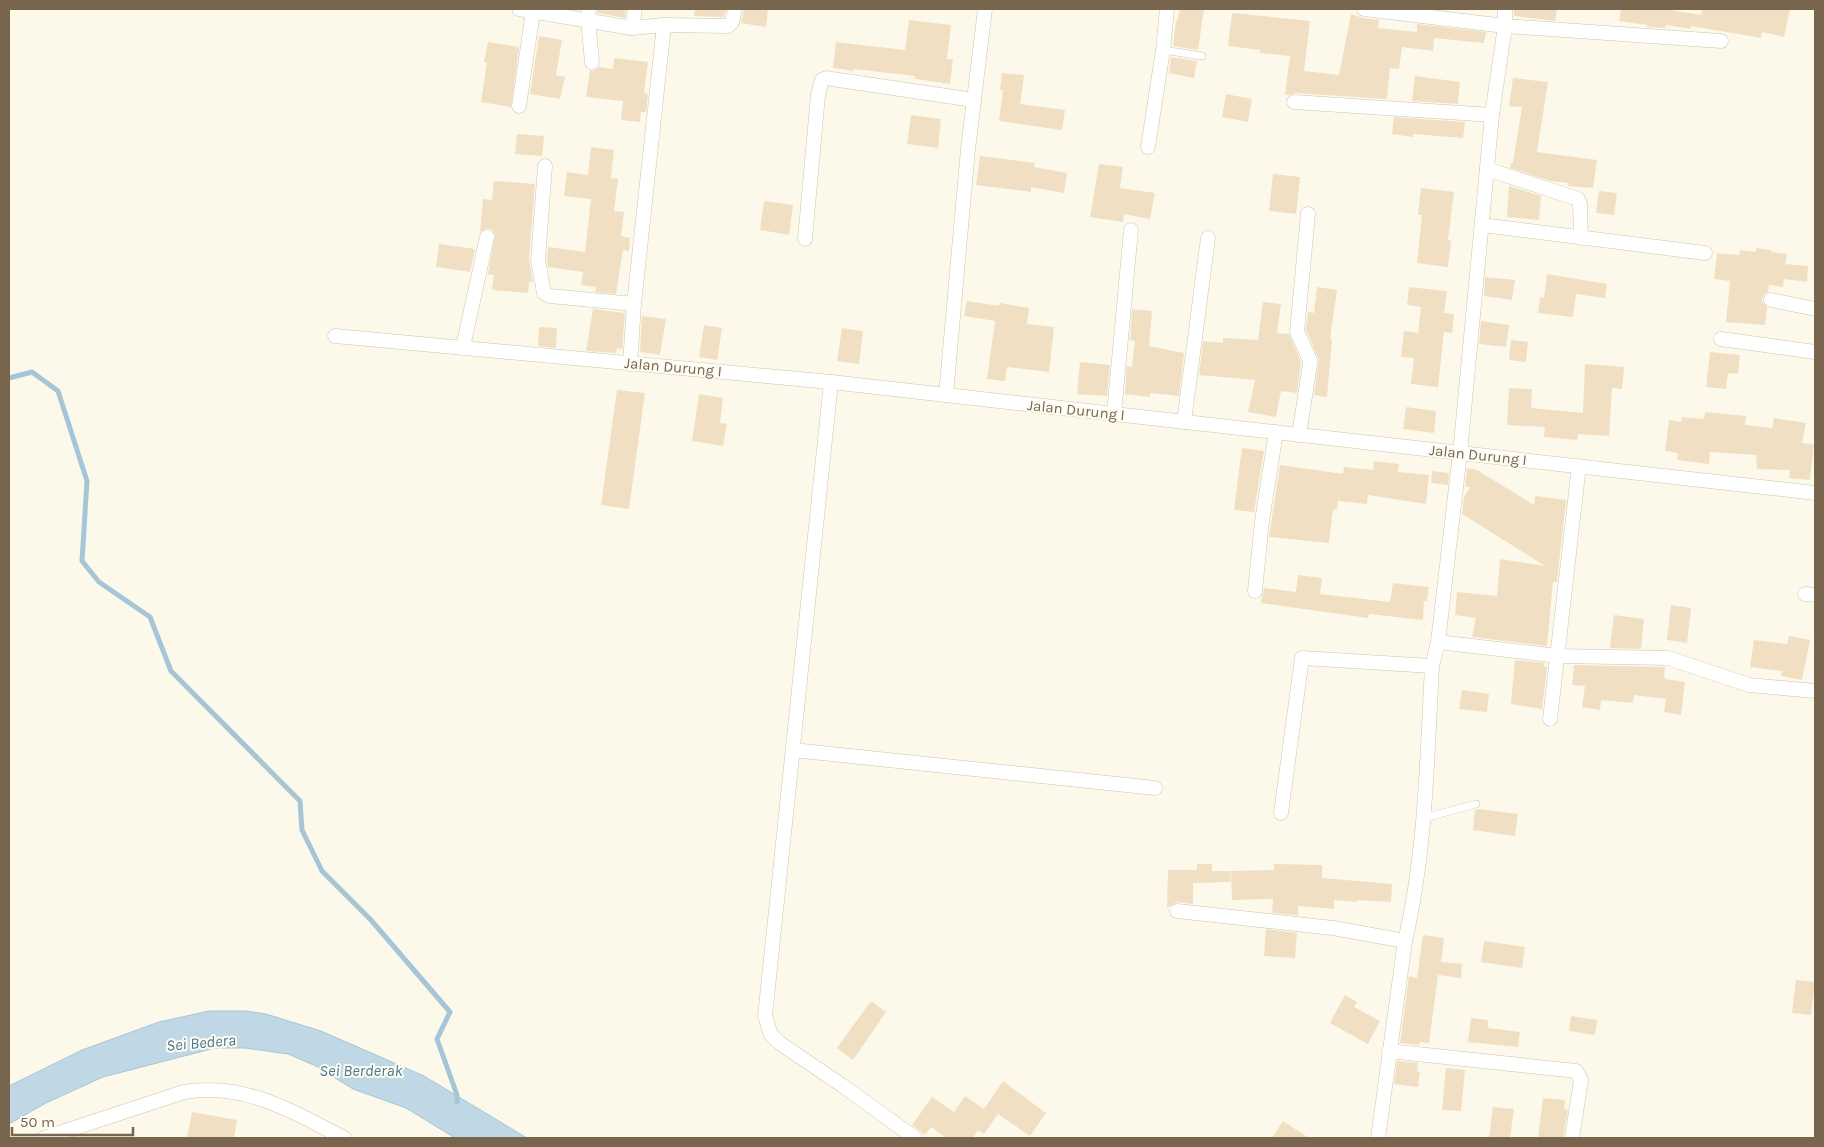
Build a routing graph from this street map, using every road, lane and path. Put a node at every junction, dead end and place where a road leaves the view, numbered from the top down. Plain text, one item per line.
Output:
1 (519, 9) edge
2 (634, 9) edge
3 (735, 9) edge
4 (985, 9) edge
5 (1167, 9) edge
6 (1364, 9) edge
7 (1505, 9) edge
8 (533, 12) junction
9 (588, 14) edge
10 (664, 25) junction
11 (1505, 26) junction
12 (632, 28) junction
13 (1721, 41) dead end
14 (1163, 50) junction
15 (1202, 56) dead end
16 (592, 62) dead end
17 (974, 100) junction
18 (1294, 102) dead end
19 (519, 106) dead end
20 (1492, 115) junction
21 (1148, 147) dead end
22 (545, 166) dead end
23 (1487, 169) junction
24 (1308, 214) dead end
25 (1482, 224) junction
26 (1131, 230) dead end
27 (487, 237) dead end
28 (1208, 238) dead end
29 (1581, 238) junction
30 (805, 239) dead end
31 (1705, 253) dead end
32 (1771, 300) dead end
33 (634, 304) junction
34 (1815, 309) edge
35 (335, 336) dead end
36 (1721, 339) dead end
37 (463, 347) junction
38 (1815, 352) edge
39 (630, 364) junction
40 (831, 382) junction
41 (946, 395) junction
42 (1114, 414) junction
43 (1184, 422) junction
44 (1276, 432) junction
45 (1298, 435) junction
46 (1460, 453) junction
47 (1579, 466) junction
48 (1815, 493) edge
49 (1255, 591) dead end
50 (1438, 642) junction
51 (1558, 656) junction
52 (1432, 666) junction
53 (1815, 691) edge
54 (1550, 719) dead end
55 (793, 750) junction
56 (1155, 788) dead end
57 (1476, 804) dead end
58 (1281, 813) dead end
59 (1424, 818) junction
60 (1177, 911) dead end
61 (1405, 941) junction
62 (1389, 1051) junction
63 (44, 1138) edge
64 (344, 1138) edge
65 (915, 1138) edge
66 (1378, 1138) edge
67 (1572, 1138) edge

1 - 8 street
2 - 12 street
3 - 10 street
4 - 17 street
5 - 14 street
6 - 11 street
7 - 11 street
8 - 9 street
8 - 19 street
9 - 12 street
9 - 16 street
10 - 12 street
10 - 33 street
11 - 13 street
11 - 20 street
14 - 15 lane
14 - 21 street
17 - 30 street
17 - 41 street
18 - 20 street
20 - 23 street
22 - 33 street
23 - 25 street
23 - 29 street
24 - 45 street
25 - 29 street
25 - 46 street
26 - 42 street
27 - 37 street
28 - 43 street
29 - 31 street
32 - 34 street
33 - 39 street
35 - 37 street, Jalan Durung I
36 - 38 street
37 - 39 street, Jalan Durung I
39 - 40 street, Jalan Durung I
40 - 41 street, Jalan Durung I
40 - 55 street
41 - 42 street, Jalan Durung I
42 - 43 street, Jalan Durung I
43 - 44 street, Jalan Durung I
44 - 45 street, Jalan Durung I
44 - 49 street
45 - 46 street, Jalan Durung I
46 - 47 street, Jalan Durung I
46 - 50 street
47 - 48 street, Jalan Durung I
47 - 51 street
50 - 51 street
50 - 52 street
51 - 53 street
51 - 54 street
52 - 58 street
52 - 59 street
55 - 56 street
55 - 65 street
57 - 59 lane
59 - 61 street
60 - 61 street
61 - 62 street
62 - 66 street
62 - 67 street
63 - 64 street

